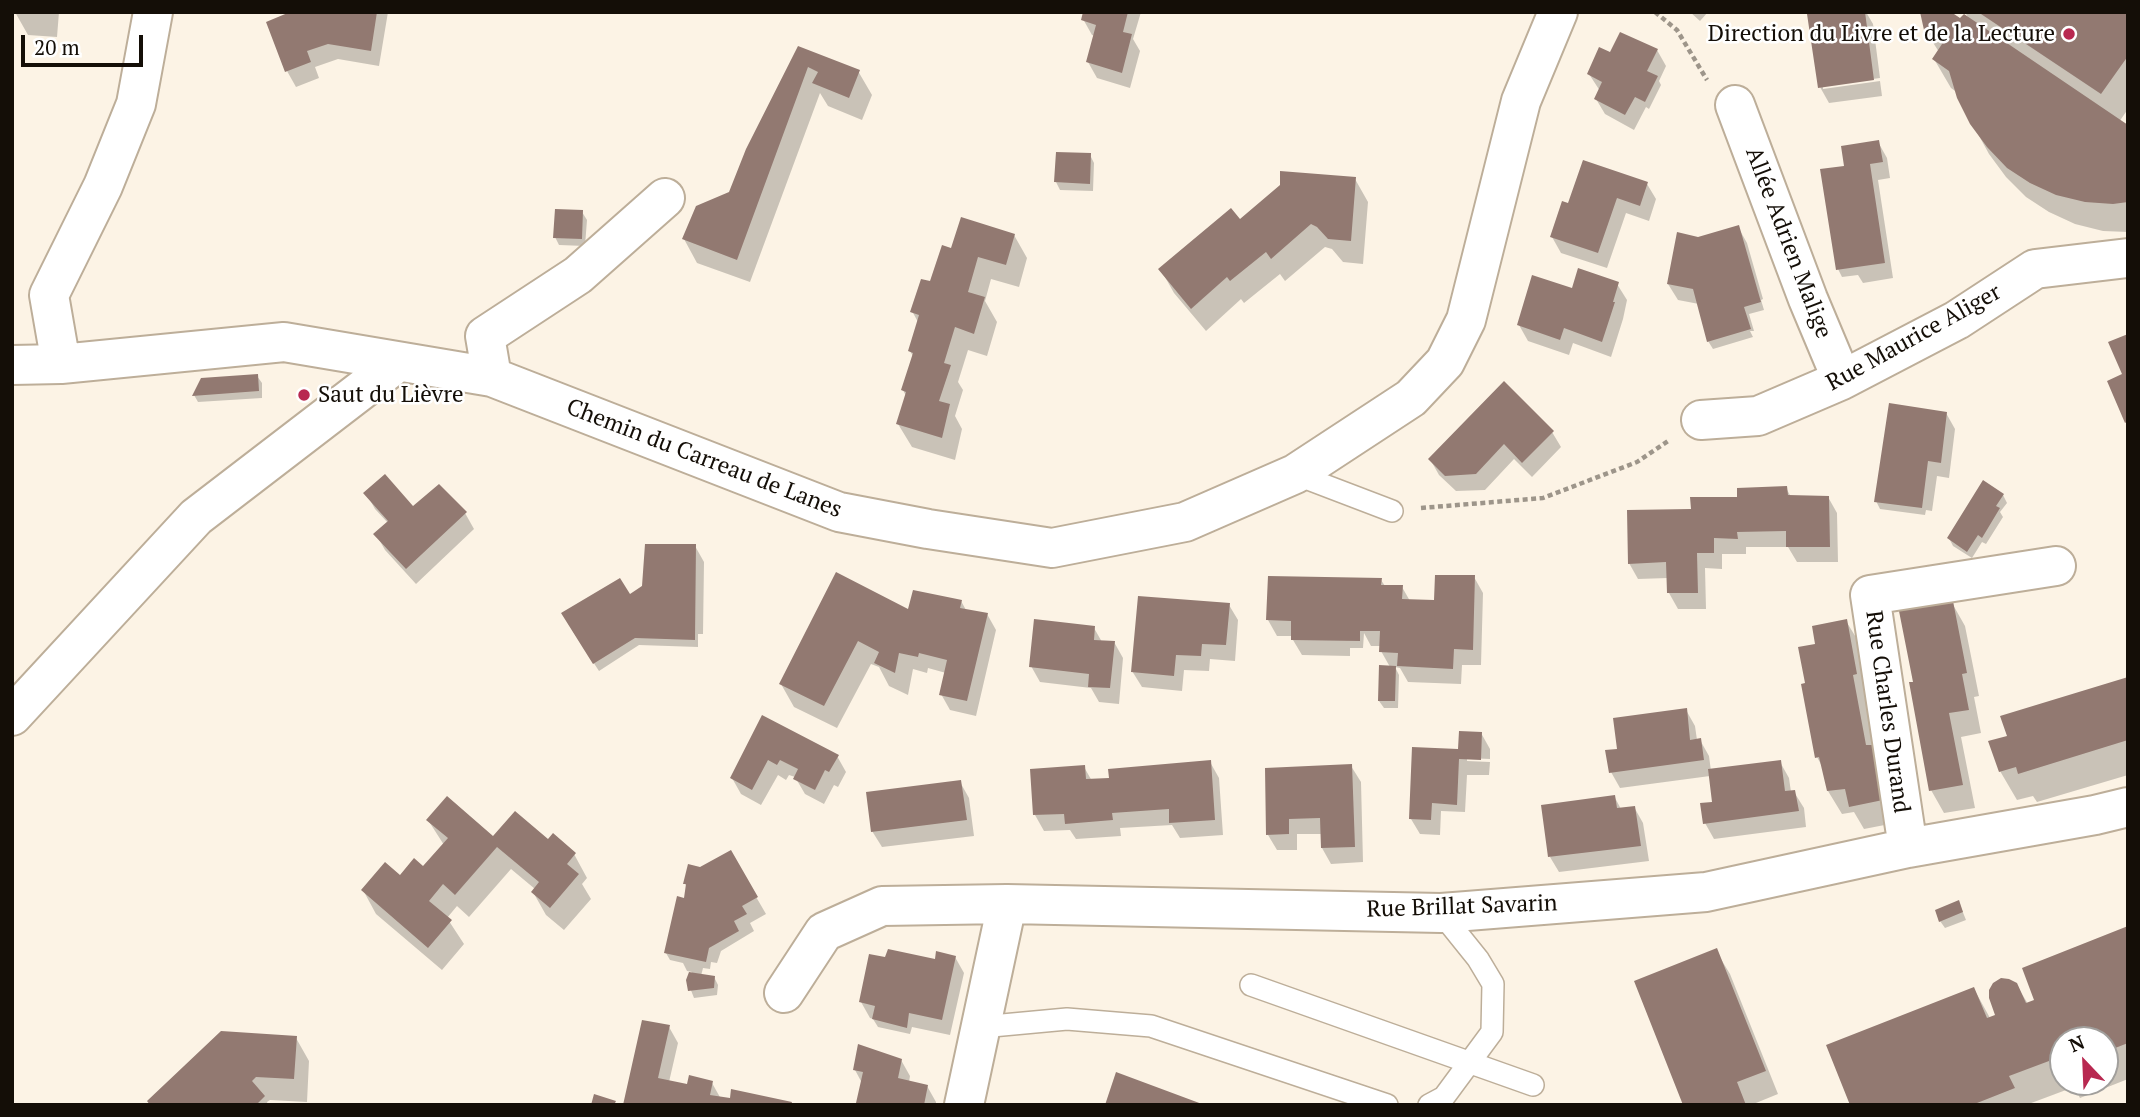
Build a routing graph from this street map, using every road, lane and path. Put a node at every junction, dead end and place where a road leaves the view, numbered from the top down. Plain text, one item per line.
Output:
1 (153, 12) edge
2 (1558, 12) edge
3 (1655, 12) edge
4 (1735, 104) joint
5 (665, 198) dead end
6 (2128, 258) edge
7 (398, 362) junction
8 (61, 364) junction
9 (12, 365) edge
10 (492, 377) junction
11 (1842, 380) junction
12 (1701, 420) joint
13 (1295, 474) junction
14 (1392, 511) joint
15 (2056, 566) dead end
16 (12, 716) edge
17 (2128, 807) edge
18 (1908, 848) junction
19 (1007, 904) junction
20 (1441, 913) junction
21 (1251, 985) dead end
22 (784, 993) dead end
23 (981, 1027) junction
24 (1470, 1063) junction
25 (1533, 1085) dead end
26 (964, 1105) edge
27 (1387, 1105) edge
28 (1429, 1105) edge

1 - 8 street
2 - 13 street, Chemin du Carreau de Lanes
3 - 4 path
4 - 11 street, Allée Adrien Malige
5 - 10 street
6 - 11 street, Rue Maurice Aliger
7 - 8 street, Chemin du Carreau de Lanes
7 - 10 street, Chemin du Carreau de Lanes
7 - 16 street
8 - 9 street, Chemin du Carreau de Lanes
10 - 13 street, Chemin du Carreau de Lanes
11 - 12 street, Rue Maurice Aliger
12 - 14 path
13 - 14 lane
15 - 18 street, Rue Charles Durand
17 - 18 street, Rue Brillat Savarin
18 - 20 street, Rue Brillat Savarin
19 - 20 street, Rue Brillat Savarin
19 - 22 street, Rue Brillat Savarin
19 - 23 street
20 - 24 lane
21 - 24 lane
23 - 26 street
23 - 27 lane
24 - 25 lane
24 - 28 lane

